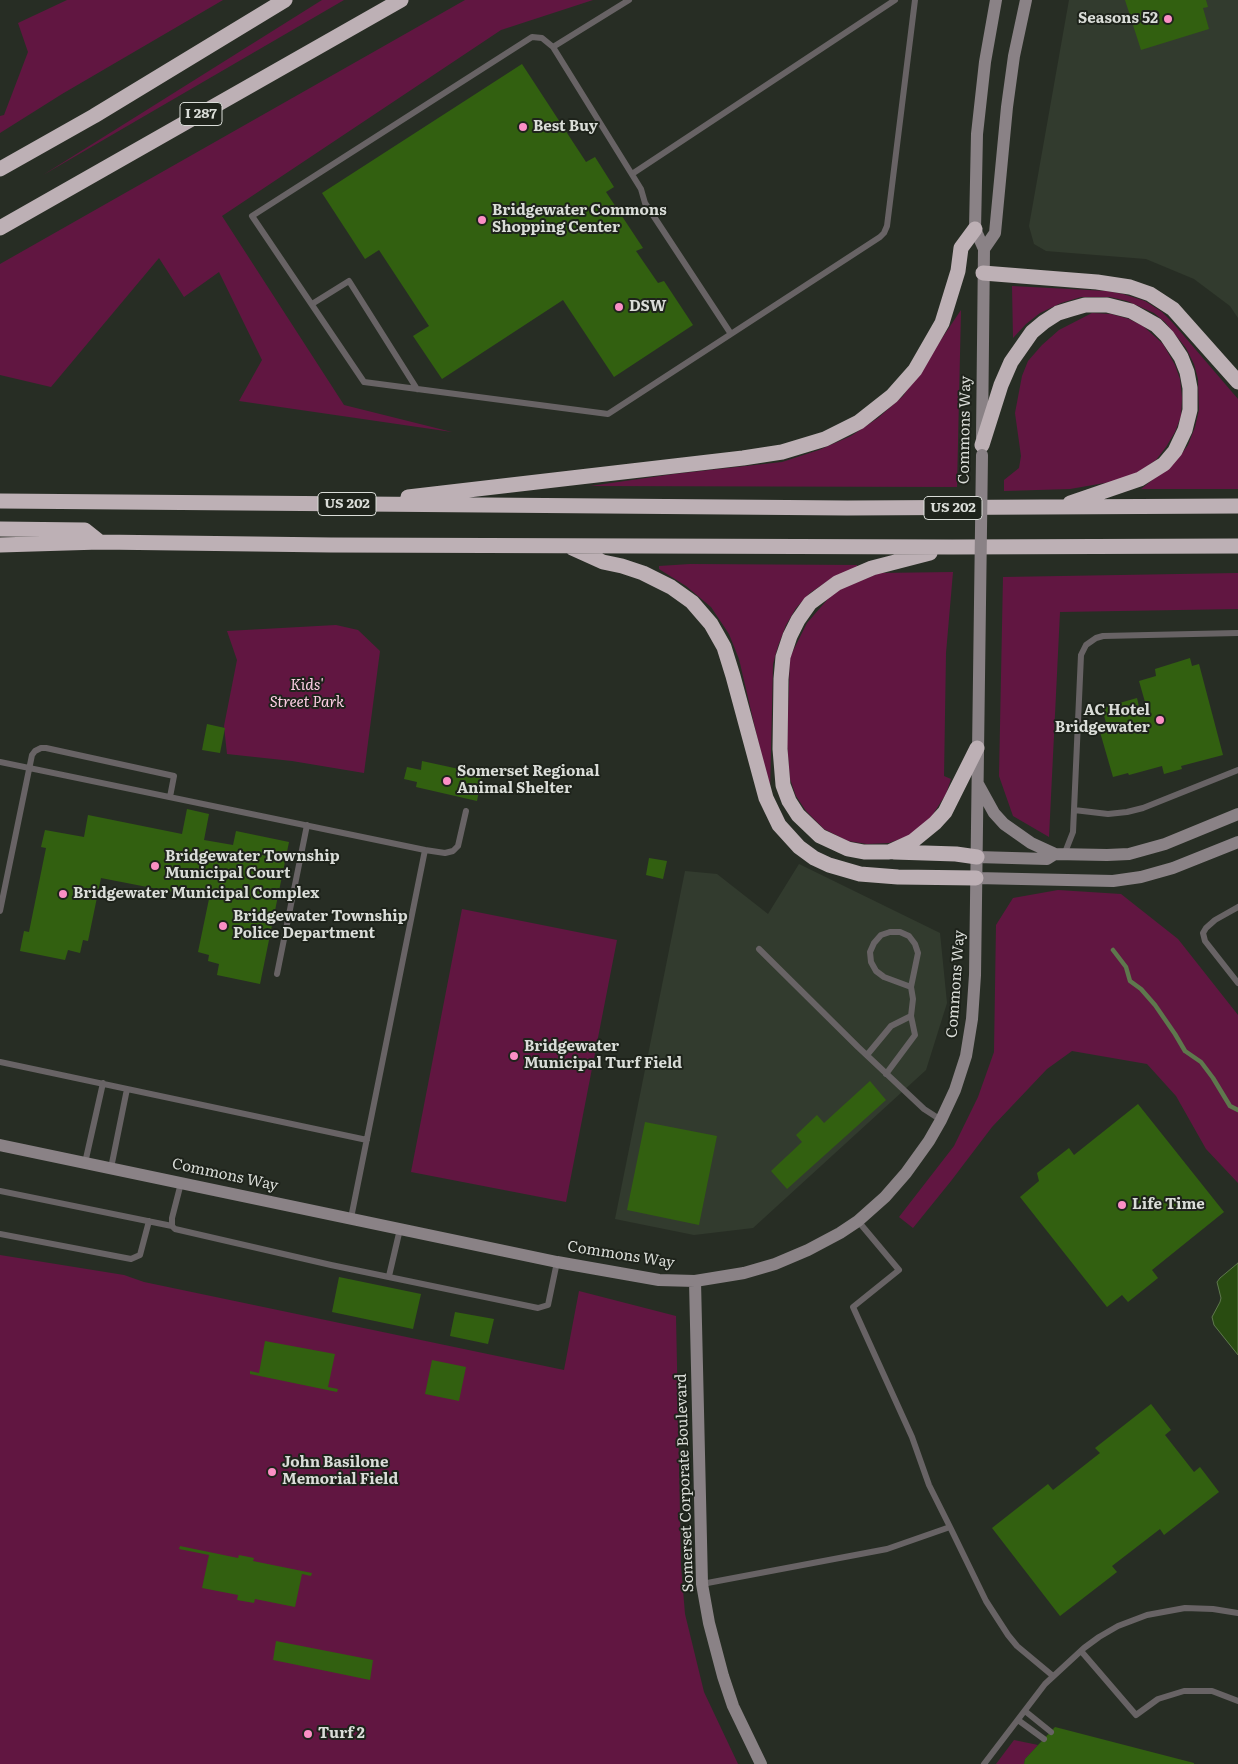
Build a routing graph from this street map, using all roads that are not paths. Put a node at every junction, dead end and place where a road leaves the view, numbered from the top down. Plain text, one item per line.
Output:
1 (285, 0) edge
2 (401, 0) edge
3 (628, 0) edge
4 (894, 0) edge
5 (915, 0) edge
6 (996, 0) edge
7 (1026, 0) edge
8 (553, 47) junction
9 (0, 169) edge
10 (632, 174) junction
11 (0, 228) edge
12 (975, 229) junction
13 (984, 248) junction
14 (983, 273) junction
15 (312, 304) junction
16 (731, 334) junction
17 (1238, 382) edge
18 (417, 389) junction
19 (982, 450) junction
20 (0, 501) edge
21 (359, 504) junction
22 (1238, 506) edge
23 (1058, 508) junction
24 (0, 529) edge
25 (100, 542) junction
26 (0, 545) edge
27 (566, 546) junction
28 (1238, 546) edge
29 (952, 547) junction
30 (1238, 633) edge
31 (977, 748) junction
32 (0, 762) edge
33 (30, 768) junction
34 (1238, 770) edge
35 (977, 781) junction
36 (170, 797) junction
37 (1074, 810) junction
38 (466, 811) dead end
39 (1238, 814) edge
40 (307, 825) junction
41 (1238, 842) edge
42 (425, 850) junction
43 (889, 852) junction
44 (1059, 855) junction
45 (977, 857) junction
46 (976, 878) junction
47 (1238, 907) edge
48 (0, 911) edge
49 (759, 949) dead end
50 (277, 974) dead end
51 (1238, 983) edge
52 (911, 986) junction
53 (911, 1016) junction
54 (867, 1055) junction
55 (0, 1062) edge
56 (886, 1074) junction
57 (103, 1083) junction
58 (127, 1089) junction
59 (941, 1120) junction
60 (367, 1140) junction
61 (0, 1146) edge
62 (85, 1163) junction
63 (111, 1168) junction
64 (181, 1183) junction
65 (0, 1191) edge
66 (351, 1218) junction
67 (149, 1220) junction
68 (858, 1221) junction
69 (172, 1226) junction
70 (400, 1230) junction
71 (0, 1234) edge
72 (557, 1262) junction
73 (389, 1276) junction
74 (695, 1281) junction
75 (950, 1527) junction
76 (702, 1584) junction
77 (1238, 1613) edge
78 (1081, 1651) junction
79 (1053, 1676) junction
80 (1238, 1701) edge
81 (1025, 1711) junction
82 (1018, 1720) junction
83 (1051, 1732) dead end
84 (1044, 1739) dead end
85 (760, 1764) edge
86 (984, 1764) edge

1 - 9 highway
2 - 11 highway, I 287
3 - 8 lane
4 - 10 lane
5 - 16 lane
6 - 12 street, Commons Way
7 - 13 street, Commons Way
8 - 10 lane
8 - 15 lane
10 - 16 lane
12 - 13 street, Commons Way
12 - 21 highway
13 - 14 street, Commons Way
14 - 17 highway
14 - 19 street, Commons Way
15 - 18 lane
15 - 18 lane
16 - 18 lane
19 - 23 highway
19 - 31 street, Commons Way, bridge
20 - 21 highway, US 202
21 - 23 highway, US 202
22 - 23 highway, US 202
24 - 25 highway
25 - 26 highway
25 - 27 highway
27 - 29 highway
27 - 46 highway
28 - 29 highway
29 - 43 highway
30 - 37 lane
31 - 35 street, Commons Way
31 - 43 highway
32 - 33 lane
33 - 36 lane
33 - 36 lane
33 - 48 lane
34 - 37 lane
35 - 44 street
35 - 45 street, Commons Way
36 - 40 lane
37 - 44 lane
38 - 42 lane
39 - 44 street
40 - 42 lane
40 - 50 lane
41 - 46 street
42 - 60 lane
43 - 45 highway
44 - 45 street
45 - 46 street, Commons Way
46 - 59 street, Commons Way
47 - 51 lane
49 - 54 lane
52 - 52 lane
52 - 53 lane
53 - 54 lane
53 - 56 lane
54 - 56 lane
55 - 57 lane
56 - 59 lane
57 - 58 lane
57 - 62 lane
58 - 60 lane
58 - 63 lane
59 - 68 street, Commons Way
60 - 66 lane
61 - 62 street, Commons Way
62 - 63 street, Commons Way
63 - 64 street, Commons Way
64 - 66 street, Commons Way
64 - 69 lane
65 - 67 lane
66 - 70 street, Commons Way
67 - 69 lane
67 - 71 lane
68 - 74 street, Commons Way
68 - 75 lane
69 - 73 lane
70 - 72 street, Commons Way
70 - 73 lane
72 - 73 lane
72 - 74 street, Commons Way
74 - 76 street, Somerset Corporate Boulevard
75 - 76 lane
75 - 79 lane
76 - 85 street, Somerset Corporate Boulevard
77 - 78 lane
78 - 79 lane
78 - 80 lane
79 - 81 lane
81 - 82 lane
81 - 83 lane
82 - 84 lane
82 - 86 lane

